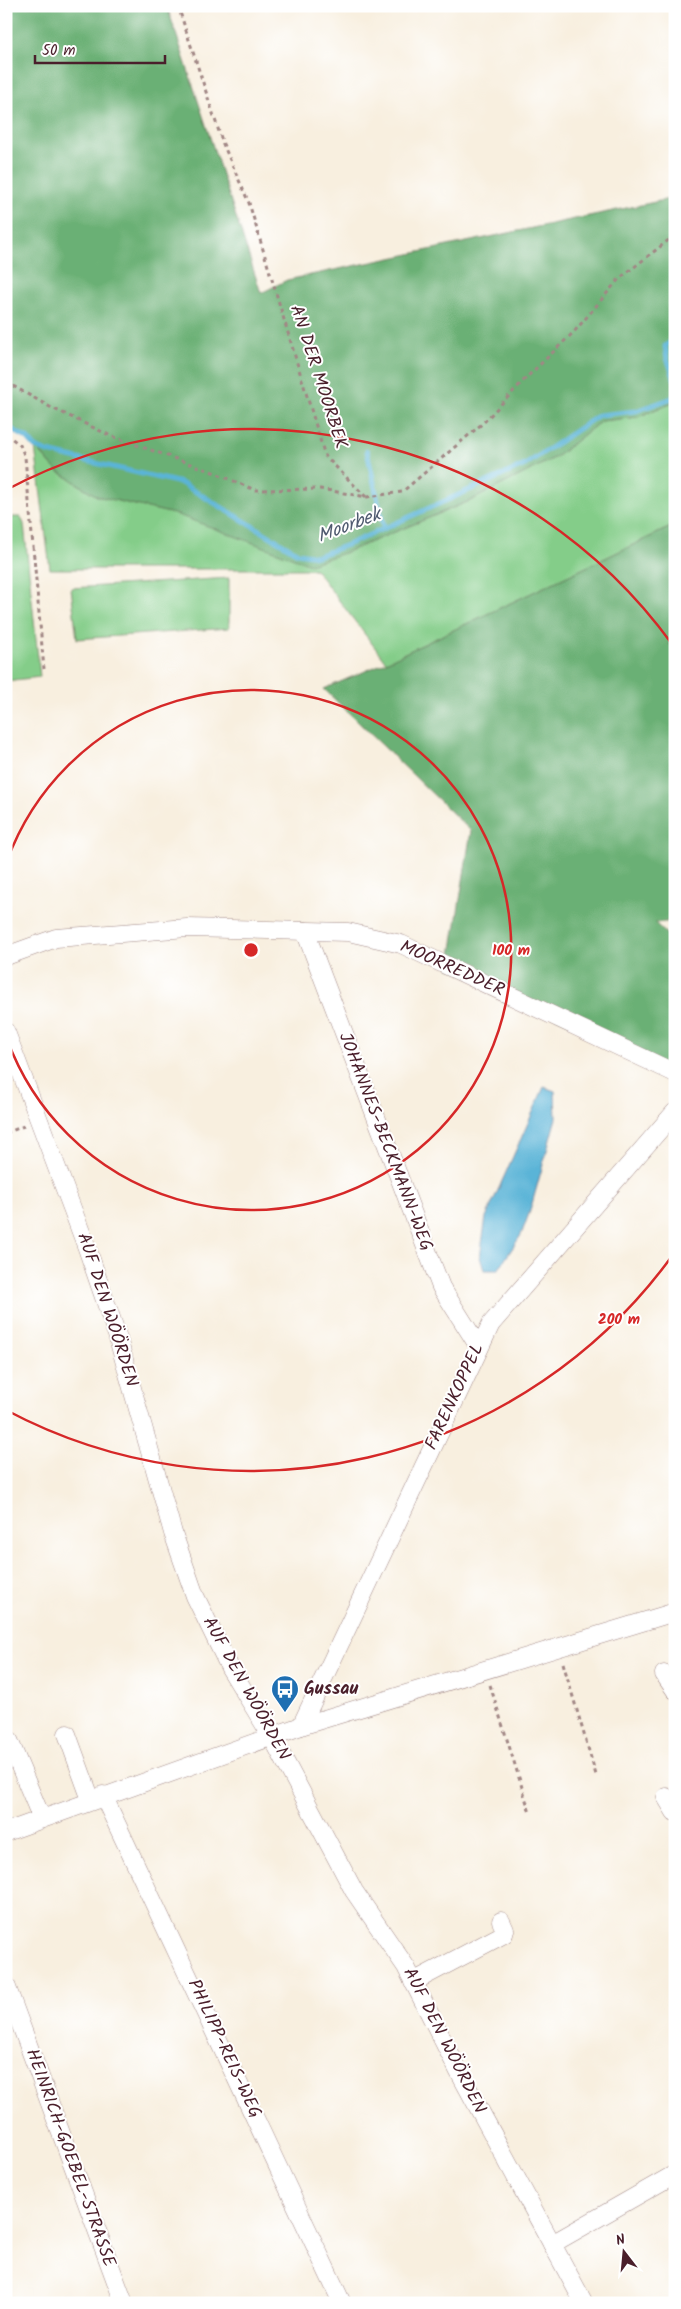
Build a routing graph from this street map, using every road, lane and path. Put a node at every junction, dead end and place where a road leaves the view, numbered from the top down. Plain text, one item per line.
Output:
1 (178, 6) edge
2 (675, 235) edge
3 (6, 382) edge
4 (6, 434) edge
5 (367, 497) junction
6 (44, 669) dead end
7 (305, 931) junction
8 (6, 956) edge
9 (6, 1032) edge
10 (675, 1073) edge
11 (675, 1112) edge
12 (479, 1347) junction
13 (675, 1612) edge
14 (559, 1647) junction
15 (485, 1670) junction
16 (664, 1674) dead end
17 (675, 1690) edge
18 (301, 1726) junction
19 (67, 1734) dead end
20 (272, 1737) junction
21 (10, 1740) dead end
22 (596, 1775) dead end
23 (97, 1798) junction
24 (530, 1813) dead end
25 (42, 1819) junction
26 (6, 1832) edge
27 (502, 1921) dead end
28 (414, 1982) junction
29 (6, 1985) edge
30 (675, 2174) edge
31 (552, 2244) junction
32 (124, 2303) edge
33 (342, 2303) edge
34 (584, 2303) edge

1 - 5 path, AN DER MOORBEK
2 - 5 path
3 - 5 path
4 - 6 path
7 - 8 street, MOORREDDER
7 - 10 street, MOORREDDER
7 - 12 street, JOHANNES-BECKMANN-WEG
9 - 20 street, AUF DEN WÖÖRDEN
11 - 12 street, FARENKOPPEL
12 - 18 street, FARENKOPPEL
13 - 14 street
14 - 15 street
14 - 22 path
15 - 18 street
15 - 24 path
16 - 17 street
18 - 20 street
19 - 23 street, PHILIPP-REIS-WEG
20 - 23 street
20 - 28 street, AUF DEN WÖÖRDEN
21 - 25 street
23 - 25 street
23 - 33 street, PHILIPP-REIS-WEG
25 - 26 street
27 - 28 street
28 - 31 street, AUF DEN WÖÖRDEN
29 - 32 street, HEINRICH-GOEBEL-STRASSE
30 - 31 street
31 - 34 street, AUF DEN WÖÖRDEN

